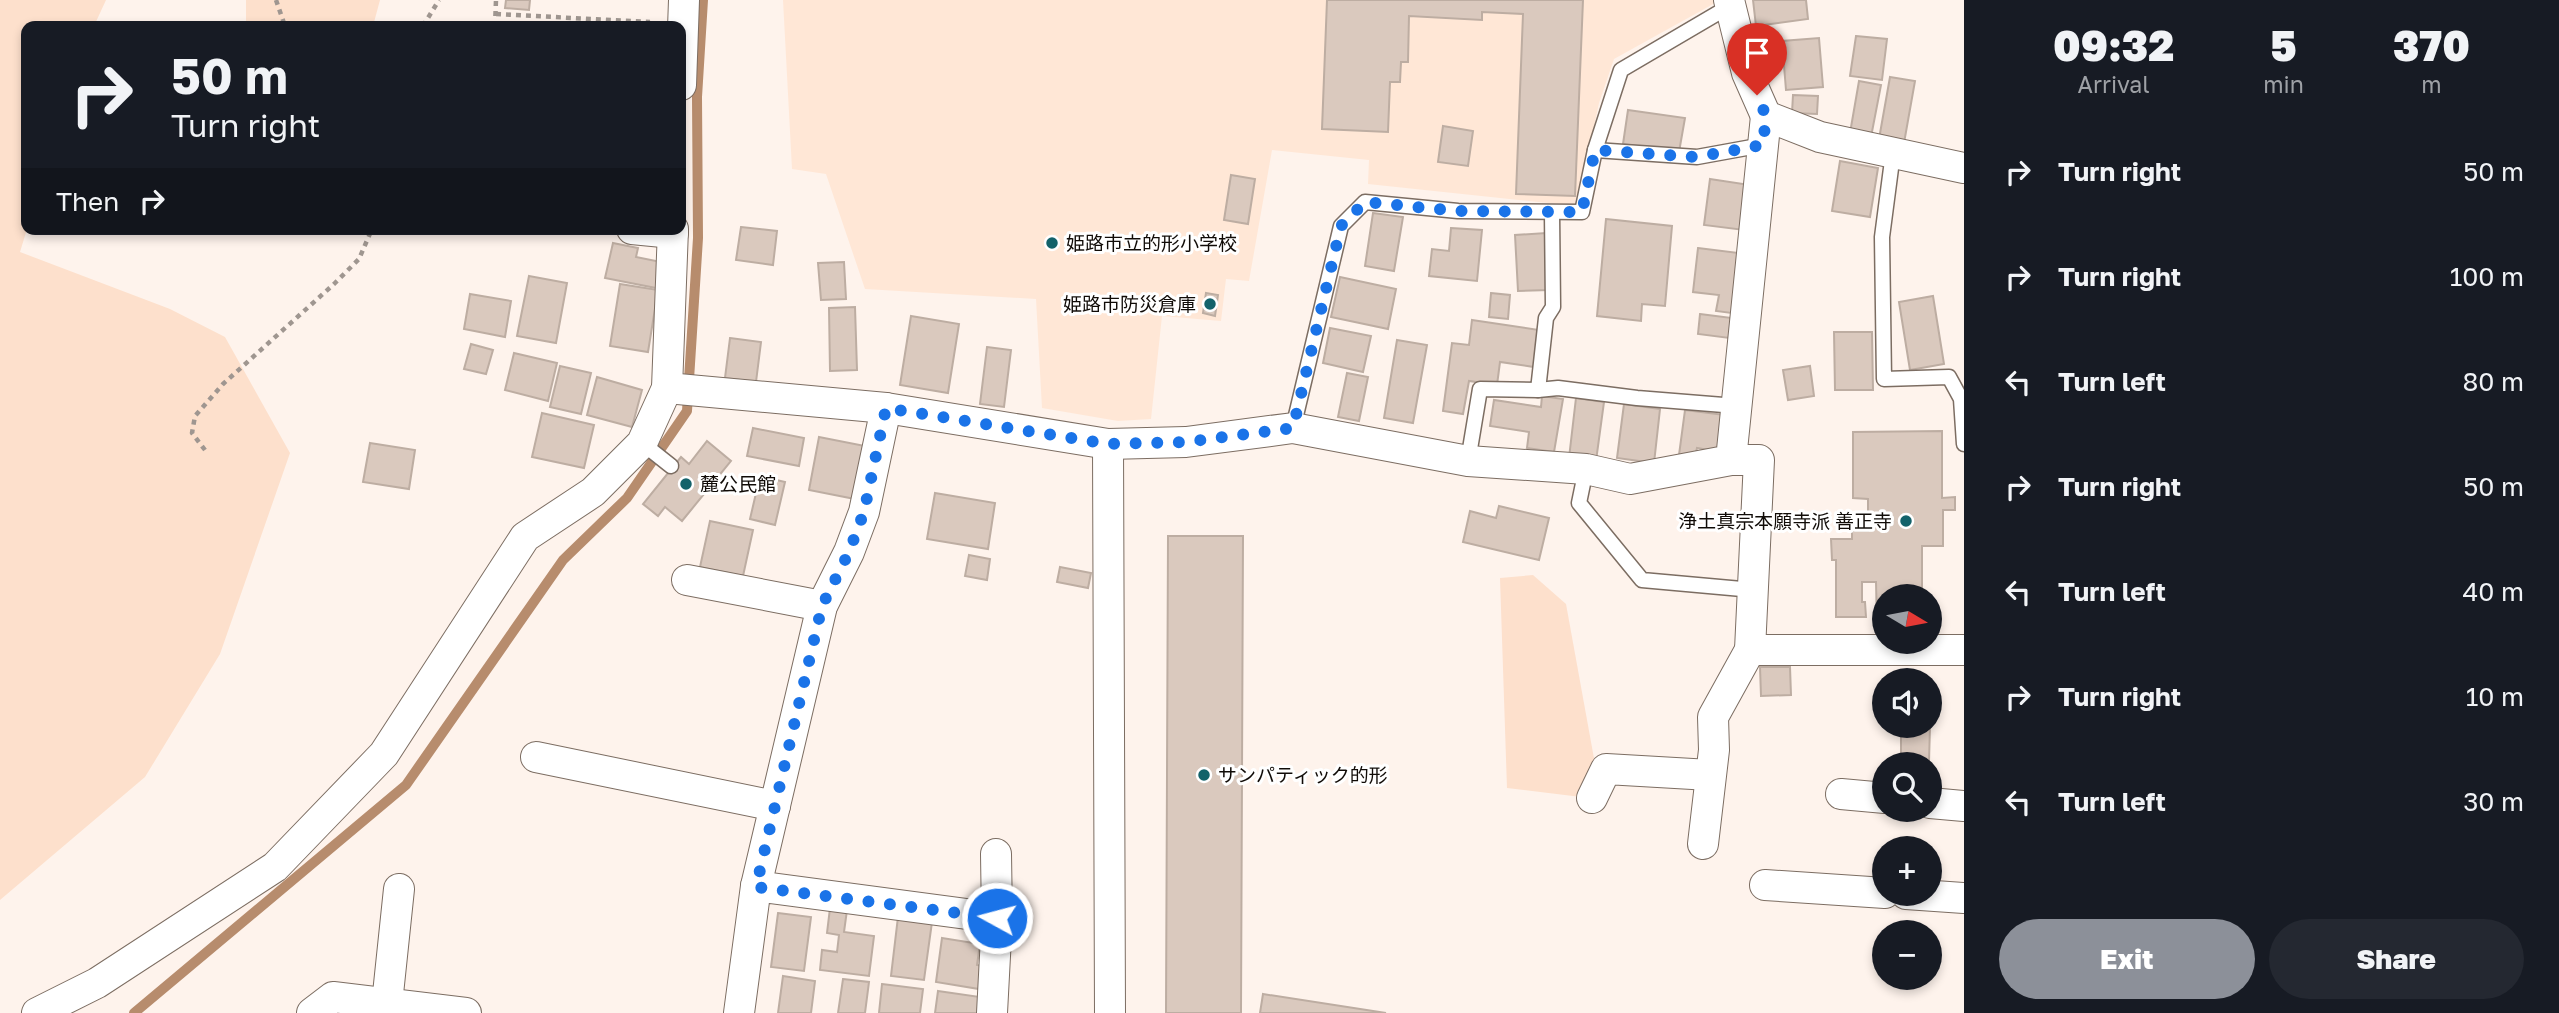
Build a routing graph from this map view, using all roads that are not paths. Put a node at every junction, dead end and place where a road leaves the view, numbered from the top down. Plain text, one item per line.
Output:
1 (1730, 3) edge
2 (1764, 131) junction
3 (1595, 150) junction
4 (1893, 153) junction
5 (1964, 169) edge
6 (1552, 213) junction
7 (673, 235) edge
8 (667, 388) junction
9 (1538, 390) junction
10 (1736, 406) junction
11 (886, 408) junction
12 (1293, 428) junction
13 (642, 443) junction
14 (1108, 444) junction
15 (1964, 444) edge
16 (1731, 460) junction
17 (1468, 461) junction
18 (671, 466) dead end
19 (1586, 469) junction
20 (687, 580) dead end
21 (1753, 590) junction
22 (822, 606) junction
23 (1963, 646) edge
24 (1750, 650) junction
25 (536, 757) dead end
26 (1710, 775) junction
27 (1841, 794) dead end
28 (1872, 797) edge
29 (1592, 798) dead end
30 (1942, 804) edge
31 (775, 806) junction
32 (1964, 806) edge
33 (1703, 844) dead end
34 (996, 853) dead end
35 (1765, 885) dead end
36 (756, 887) junction
37 (399, 889) dead end
38 (1872, 892) edge
39 (1942, 896) edge
40 (1964, 898) edge
41 (997, 918) junction
42 (386, 1009) edge
43 (37, 1013) edge
44 (312, 1013) edge
45 (466, 1013) edge
46 (739, 1013) edge
47 (992, 1013) edge
48 (1110, 1013) edge

1 - 2 street
1 - 3 lane
2 - 3 lane
2 - 4 street
2 - 10 street
3 - 6 lane
4 - 5 street
4 - 15 lane
6 - 9 lane
6 - 12 lane
7 - 8 street
8 - 11 street
8 - 13 street
9 - 10 lane
9 - 17 lane
10 - 16 street
11 - 14 street
11 - 22 street
12 - 14 street
12 - 17 street
13 - 18 lane
13 - 43 street
14 - 48 street
16 - 19 street
16 - 21 street
17 - 19 street
19 - 21 lane
20 - 22 street
21 - 24 street
22 - 31 street
23 - 24 street
24 - 26 street
25 - 31 street
26 - 29 street
26 - 33 street
27 - 28 street
30 - 32 street
31 - 36 street
34 - 41 street
35 - 38 street
36 - 41 street
36 - 46 street
37 - 42 street
39 - 40 street
41 - 47 street
42 - 44 street
42 - 45 street

